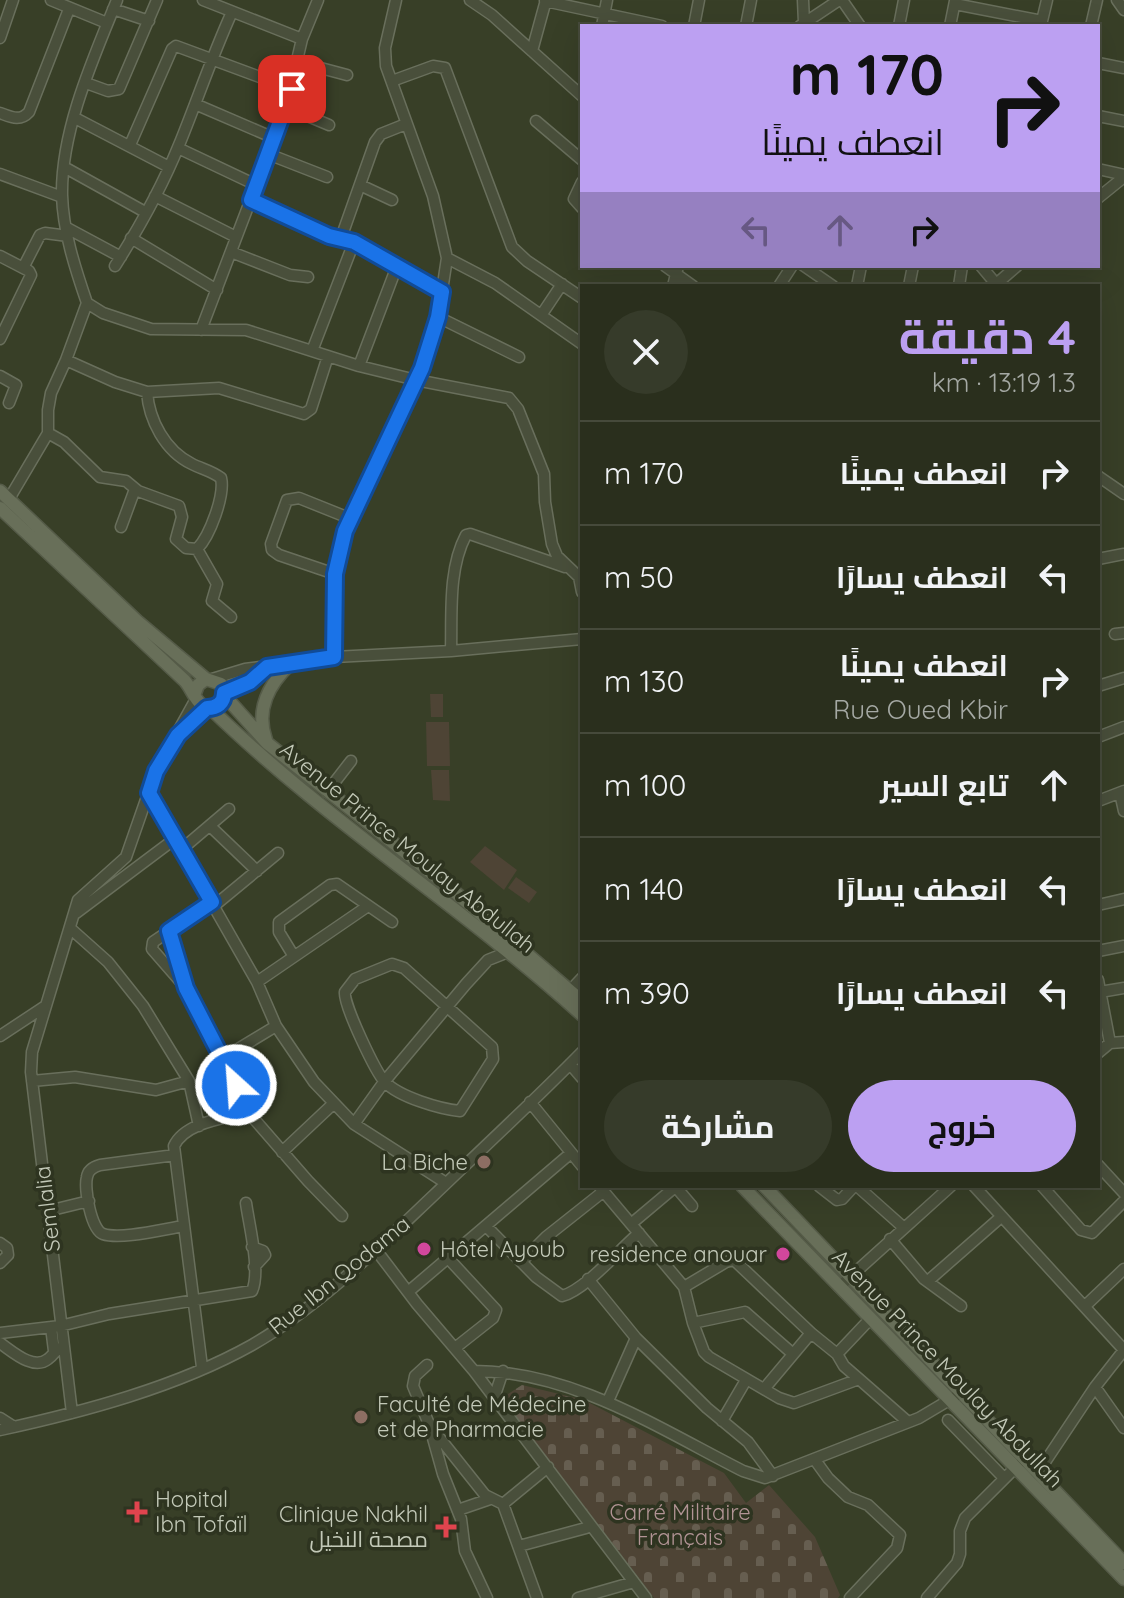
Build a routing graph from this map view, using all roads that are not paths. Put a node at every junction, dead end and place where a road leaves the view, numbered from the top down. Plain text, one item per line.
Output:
1 (13, 0) edge
2 (51, 0) edge
3 (157, 0) edge
4 (203, 0) edge
5 (318, 0) edge
6 (396, 0) edge
7 (607, 0) edge
8 (699, 0) edge
9 (751, 0) edge
10 (803, 0) edge
11 (840, 0) edge
12 (904, 0) edge
13 (1047, 0) edge
14 (1097, 0) edge
15 (1117, 0) edge
16 (473, 1) edge
17 (546, 1) edge
18 (955, 2) edge
19 (115, 4) edge
20 (69, 9) junction
21 (1124, 10) edge
22 (232, 12) junction
23 (603, 20) edge
24 (149, 21) junction
25 (107, 23) junction
26 (1042, 23) edge
27 (642, 24) edge
28 (694, 24) edge
29 (746, 24) edge
30 (802, 24) edge
31 (858, 24) edge
32 (899, 24) edge
33 (950, 24) edge
34 (1091, 24) edge
35 (0, 38) edge
36 (302, 39) junction
37 (532, 51) junction
38 (212, 57) junction
39 (298, 62) junction
40 (1100, 63) edge
41 (1124, 68) edge
42 (347, 75) dead end
43 (392, 81) junction
44 (86, 83) junction
45 (292, 89) junction
46 (580, 94) edge
47 (195, 104) junction
48 (286, 107) junction
49 (0, 113) edge
50 (1100, 116) edge
51 (75, 118) junction
52 (536, 121) dead end
53 (1124, 121) edge
54 (406, 124) junction
55 (329, 125) dead end
56 (274, 138) junction
57 (130, 145) junction
58 (178, 148) junction
59 (268, 154) junction
60 (580, 158) edge
61 (64, 167) junction
62 (169, 167) junction
63 (1100, 170) edge
64 (0, 174) edge
65 (1124, 176) edge
66 (327, 177) dead end
67 (256, 185) junction
68 (360, 185) junction
69 (580, 186) edge
70 (155, 196) junction
71 (1100, 196) edge
72 (62, 197) junction
73 (251, 200) junction
74 (392, 200) dead end
75 (580, 206) edge
76 (145, 212) junction
77 (68, 232) junction
78 (236, 237) junction
79 (131, 238) junction
80 (341, 238) junction
81 (354, 242) junction
82 (231, 252) junction
83 (0, 256) edge
84 (447, 258) junction
85 (397, 266) junction
86 (23, 268) junction
87 (1015, 268) edge
88 (308, 277) dead end
89 (562, 284) junction
90 (996, 284) edge
91 (217, 290) junction
92 (442, 292) junction
93 (580, 297) edge
94 (87, 303) junction
95 (542, 314) junction
96 (438, 317) junction
97 (201, 330) junction
98 (0, 339) edge
99 (580, 342) edge
100 (312, 351) junction
101 (328, 356) junction
102 (519, 357) dead end
103 (66, 360) junction
104 (359, 366) junction
105 (0, 376) edge
106 (416, 380) junction
107 (147, 392) junction
108 (9, 403) dead end
109 (48, 433) junction
110 (1100, 477) edge
111 (135, 489) junction
112 (1124, 494) edge
113 (3, 499) edge
114 (349, 518) junction
115 (121, 527) dead end
116 (197, 549) junction
117 (1124, 554) edge
118 (1100, 559) edge
119 (335, 574) junction
120 (579, 574) edge
121 (231, 617) dead end
122 (580, 639) edge
123 (451, 651) junction
124 (334, 657) junction
125 (291, 663) junction
126 (267, 667) junction
127 (1124, 678) edge
128 (209, 679) junction
129 (1100, 685) edge
130 (224, 694) junction
131 (195, 696) junction
132 (208, 708) junction
133 (1124, 727) edge
134 (178, 735) junction
135 (1100, 736) edge
136 (267, 743) junction
137 (351, 761) dead end
138 (327, 792) junction
139 (1122, 792) edge
140 (149, 793) junction
141 (1100, 800) edge
142 (229, 809) dead end
143 (1124, 811) edge
144 (210, 826) junction
145 (179, 844) junction
146 (278, 853) dead end
147 (257, 871) junction
148 (1124, 899) edge
149 (213, 904) junction
150 (1100, 905) edge
151 (368, 906) junction
152 (76, 913) junction
153 (392, 922) dead end
154 (71, 929) junction
155 (169, 931) junction
156 (492, 939) junction
157 (1124, 946) edge
158 (1100, 951) edge
159 (508, 952) junction
160 (293, 955) junction
161 (488, 960) junction
162 (580, 980) edge
163 (257, 982) junction
164 (186, 988) junction
165 (1124, 988) edge
166 (1100, 992) joint
167 (566, 994) junction
168 (580, 1000) edge
169 (447, 1005) junction
170 (44, 1007) junction
171 (580, 1012) edge
172 (276, 1026) junction
173 (0, 1036) edge
174 (1124, 1042) edge
175 (1110, 1043) junction
176 (1100, 1051) edge
177 (580, 1054) edge
178 (223, 1058) junction
179 (570, 1064) junction
180 (580, 1076) edge
181 (32, 1081) junction
182 (189, 1081) junction
183 (384, 1082) junction
184 (530, 1102) junction
185 (333, 1104) junction
186 (248, 1112) junction
187 (354, 1124) junction
188 (199, 1126) junction
189 (175, 1150) junction
190 (282, 1152) junction
191 (571, 1153) junction
192 (580, 1164) edge
193 (1100, 1167) edge
194 (446, 1183) junction
195 (602, 1188) edge
196 (673, 1188) edge
197 (677, 1188) edge
198 (744, 1188) edge
199 (766, 1188) edge
200 (822, 1188) edge
201 (853, 1188) edge
202 (857, 1188) edge
203 (949, 1188) edge
204 (976, 1188) edge
205 (1044, 1188) edge
206 (1124, 1193) edge
207 (89, 1201) junction
208 (1124, 1201) edge
209 (246, 1203) dead end
210 (692, 1206) dead end
211 (48, 1211) junction
212 (342, 1216) dead end
213 (1001, 1217) junction
214 (184, 1226) junction
215 (486, 1226) junction
216 (903, 1227) junction
217 (635, 1228) junction
218 (890, 1239) junction
219 (0, 1243) edge
220 (376, 1250) junction
221 (448, 1258) junction
222 (521, 1262) junction
223 (0, 1263) edge
224 (1124, 1269) edge
225 (850, 1276) junction
226 (588, 1279) junction
227 (928, 1281) junction
228 (684, 1287) junction
229 (839, 1287) junction
230 (408, 1292) junction
231 (194, 1302) junction
232 (961, 1306) dead end
233 (1085, 1306) junction
234 (871, 1318) junction
235 (693, 1323) junction
236 (56, 1326) junction
237 (0, 1333) edge
238 (811, 1333) junction
239 (636, 1338) junction
240 (0, 1343) edge
241 (455, 1348) junction
242 (59, 1349) junction
243 (1124, 1350) edge
244 (793, 1354) junction
245 (837, 1354) junction
246 (427, 1365) dead end
247 (202, 1367) junction
248 (474, 1371) junction
249 (503, 1371) junction
250 (859, 1379) junction
251 (746, 1380) junction
252 (1095, 1387) junction
253 (764, 1389) junction
254 (956, 1396) junction
255 (494, 1398) junction
256 (608, 1401) junction
257 (72, 1413) junction
258 (0, 1418) edge
259 (948, 1420) dead end
260 (722, 1421) junction
261 (908, 1422) junction
262 (429, 1424) junction
263 (14, 1427) junction
264 (1124, 1428) edge
265 (0, 1430) edge
266 (815, 1460) junction
267 (1020, 1462) junction
268 (548, 1467) junction
269 (773, 1476) junction
270 (1034, 1477) junction
271 (1004, 1478) junction
272 (490, 1499) junction
273 (503, 1504) junction
274 (458, 1510) junction
275 (586, 1528) dead end
276 (519, 1546) junction
277 (1122, 1570) edge
278 (634, 1582) junction
279 (487, 1598) edge
280 (537, 1598) edge
281 (578, 1598) edge
282 (646, 1598) edge
283 (850, 1598) edge
284 (927, 1598) edge

1 - 35 street
2 - 20 street
3 - 24 street
4 - 22 street
5 - 36 street
6 - 43 street
7 - 23 street
8 - 28 street
9 - 29 street
10 - 30 street
11 - 30 street
11 - 31 street
12 - 32 street
13 - 26 street
14 - 34 street
15 - 21 street
16 - 37 street
17 - 23 street
17 - 37 street
18 - 26 street
18 - 33 street
19 - 24 street
19 - 25 street
20 - 25 street
20 - 49 street
22 - 36 street
22 - 38 street
23 - 27 street
24 - 44 street
25 - 44 street
36 - 39 street
37 - 46 street
38 - 45 street
38 - 47 street
38 - 57 street
39 - 42 street
39 - 45 street
40 - 41 street
43 - 54 street
43 - 89 street
44 - 51 street
45 - 48 street
47 - 56 street
47 - 58 street
48 - 55 street
48 - 56 street
50 - 53 street
51 - 57 street
51 - 61 street
52 - 60 street
54 - 68 street
54 - 84 street
56 - 59 street
57 - 62 street
58 - 62 street
58 - 67 street
59 - 66 street
59 - 67 street
61 - 72 street
61 - 76 street
62 - 70 street
63 - 65 street
64 - 72 street
65 - 71 street
67 - 73 street
68 - 74 street
68 - 80 street
69 - 75 street
70 - 76 street
70 - 78 street
72 - 77 street
73 - 78 street
73 - 80 street
76 - 79 street
77 - 79 street
77 - 86 street
77 - 94 street
78 - 82 street
79 - 91 street
80 - 81 street
81 - 85 street
81 - 100 street
82 - 88 street
82 - 91 street
83 - 86 street
84 - 92 street
84 - 95 street
85 - 92 street
85 - 104 street
86 - 98 street
87 - 90 street
89 - 93 street
89 - 95 street
91 - 97 street
92 - 96 street
94 - 97 street
94 - 103 street
95 - 99 street
96 - 102 street
96 - 106 street
97 - 100 street
100 - 101 street
101 - 104 street
101 - 107 street
103 - 107 street
103 - 109 street
104 - 106 street
105 - 108 street
106 - 114 street
106 - 120 street
107 - 116 street
109 - 111 street
109 - 113 street
110 - 112 street
111 - 115 street
111 - 116 street
113 - 128 main road
113 - 131 main road
114 - 119 street
114 - 119 street
116 - 121 street
117 - 118 street
119 - 124 street
120 - 123 street
122 - 123 street
123 - 124 street
124 - 125 street
125 - 126 street
125 - 136 main road
126 - 128 street
126 - 130 street
127 - 129 street
128 - 130 main road
128 - 131 main road
130 - 132 main road
130 - 136 main road, Avenue Prince Moulay Abdullah
131 - 132 main road
131 - 134 street
132 - 134 street
132 - 156 main road, Avenue Prince Moulay Abdullah
133 - 135 street
134 - 140 street, Semlalia
136 - 138 main road, Avenue Prince Moulay Abdullah
137 - 138 street
138 - 167 main road, Avenue Prince Moulay Abdullah
139 - 141 street
139 - 143 street
140 - 145 street
140 - 152 street, Semlalia
142 - 144 street
144 - 145 street
144 - 147 street
145 - 149 street
145 - 152 street
146 - 147 street
147 - 149 street
148 - 150 street
149 - 155 street
149 - 163 street
151 - 153 street
151 - 160 street
151 - 160 street
152 - 154 street, Semlalia
154 - 170 street, Semlalia
154 - 182 street
155 - 164 street
155 - 164 street
156 - 159 main road, Avenue Prince Moulay Abdullah
156 - 161 street
157 - 158 street
159 - 161 street
159 - 167 main road, Avenue Prince Moulay Abdullah
160 - 163 street
161 - 169 street
162 - 167 street
163 - 172 street
164 - 178 street
165 - 166 street
166 - 175 street
167 - 168 main road, Avenue Prince Moulay Abdullah
167 - 171 main road, Avenue Prince Moulay Abdullah
169 - 183 street
169 - 183 street
169 - 183 street
170 - 173 street
170 - 181 street, Semlalia
172 - 178 street
172 - 185 street
174 - 175 street
175 - 176 street
177 - 179 street, Rue Ibn Qodama
178 - 186 street
179 - 180 street
179 - 184 street, Rue Ibn Qodama
181 - 182 street
181 - 211 street, Semlalia
182 - 188 street
183 - 187 street
184 - 191 street
184 - 194 street, Rue Ibn Qodama
185 - 187 street
185 - 190 street
186 - 188 street
186 - 190 street
187 - 194 street
188 - 189 street
189 - 207 street
189 - 214 street
190 - 212 street
191 - 192 street
191 - 215 street
193 - 206 street
194 - 220 street, Rue Ibn Qodama
195 - 217 street
195 - 222 street
196 - 217 street
197 - 210 street
198 - 229 main road, Avenue Prince Moulay Abdullah
199 - 225 main road, Avenue Prince Moulay Abdullah
200 - 201 street
202 - 216 street
203 - 216 street
204 - 213 street
205 - 208 street
207 - 211 street
207 - 214 street
209 - 231 street
211 - 236 street, Semlalia
213 - 227 street
213 - 233 street
214 - 231 street
215 - 221 street
215 - 222 street
216 - 218 street
217 - 226 street
217 - 228 street
218 - 225 street
218 - 227 street
219 - 223 street
220 - 230 street
220 - 247 street, Rue Ibn Qodama
221 - 230 street
221 - 241 street
222 - 226 street
224 - 233 street
225 - 229 street
225 - 254 main road, Avenue Prince Moulay Abdullah
226 - 239 street
227 - 232 street
228 - 235 street
228 - 238 street
229 - 234 main road, Avenue Prince Moulay Abdullah
230 - 241 street
231 - 236 street
231 - 247 street
233 - 243 street
234 - 245 street
234 - 254 main road, Avenue Prince Moulay Abdullah
235 - 244 street
235 - 251 street
236 - 237 street
236 - 242 street, Semlalia
238 - 244 street
238 - 245 street
239 - 256 street
239 - 260 street
240 - 242 street
241 - 248 street
242 - 257 street
243 - 252 street
244 - 253 street
245 - 250 street
246 - 262 street
247 - 257 street, Rue Ibn Qodama
248 - 249 street
248 - 255 street
249 - 255 street
249 - 256 street
250 - 253 street
250 - 261 street
251 - 253 street
251 - 260 street
252 - 264 street
252 - 270 street
254 - 261 street
254 - 267 main road, Avenue Prince Moulay Abdullah
255 - 268 street
256 - 269 street
257 - 263 street, Rue Ibn Qodama
258 - 263 street
259 - 271 street
260 - 269 street
261 - 266 street
262 - 272 street
262 - 274 street
263 - 265 street, Rue Ibn Qodama
266 - 269 street
266 - 283 street
267 - 270 main road, Avenue Prince Moulay Abdullah
267 - 271 street
268 - 273 street
268 - 278 street
270 - 277 main road, Avenue Prince Moulay Abdullah
271 - 284 street
272 - 273 street
272 - 274 street
273 - 276 street
274 - 279 street
275 - 276 street
276 - 280 street
278 - 281 street
278 - 282 street

